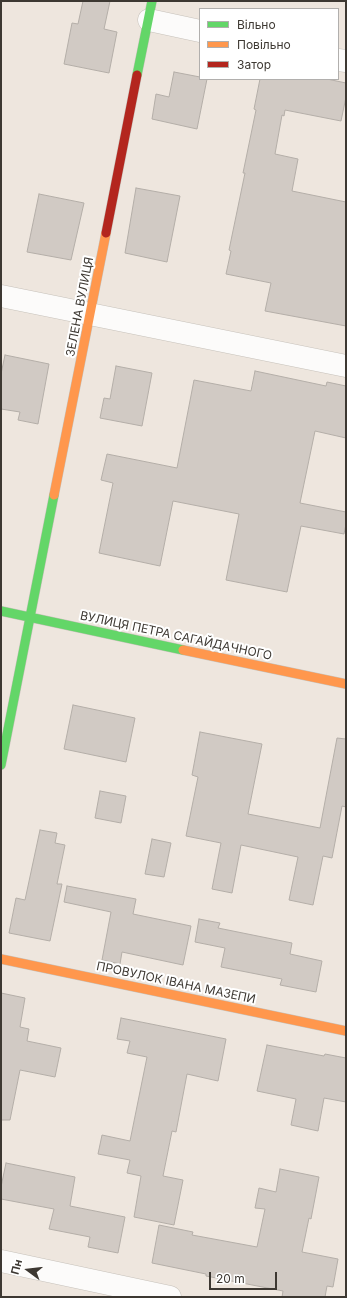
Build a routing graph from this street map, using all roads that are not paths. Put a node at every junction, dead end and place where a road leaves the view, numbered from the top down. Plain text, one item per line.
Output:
1 (150, 10) edge
2 (199, 31) edge
3 (1, 296) edge
4 (90, 314) junction
5 (346, 366) edge
6 (1, 611) edge
7 (30, 617) junction
8 (346, 684) edge
9 (1, 765) edge
10 (1, 959) edge
11 (346, 1030) edge
12 (1, 1261) edge
13 (170, 1297) edge

1 - 2 street
1 - 4 street, ЗЕЛЕНА ВУЛИЦЯ
3 - 4 street
4 - 5 street
4 - 7 street, ЗЕЛЕНА ВУЛИЦЯ
6 - 7 street, ВУЛИЦЯ ПЕТРА САГАЙДАЧНОГО
7 - 8 street, ВУЛИЦЯ ПЕТРА САГАЙДАЧНОГО
7 - 9 street, ЗЕЛЕНА ВУЛИЦЯ
10 - 11 street, ПРОВУЛОК ІВАНА МАЗЕПИ
12 - 13 street

